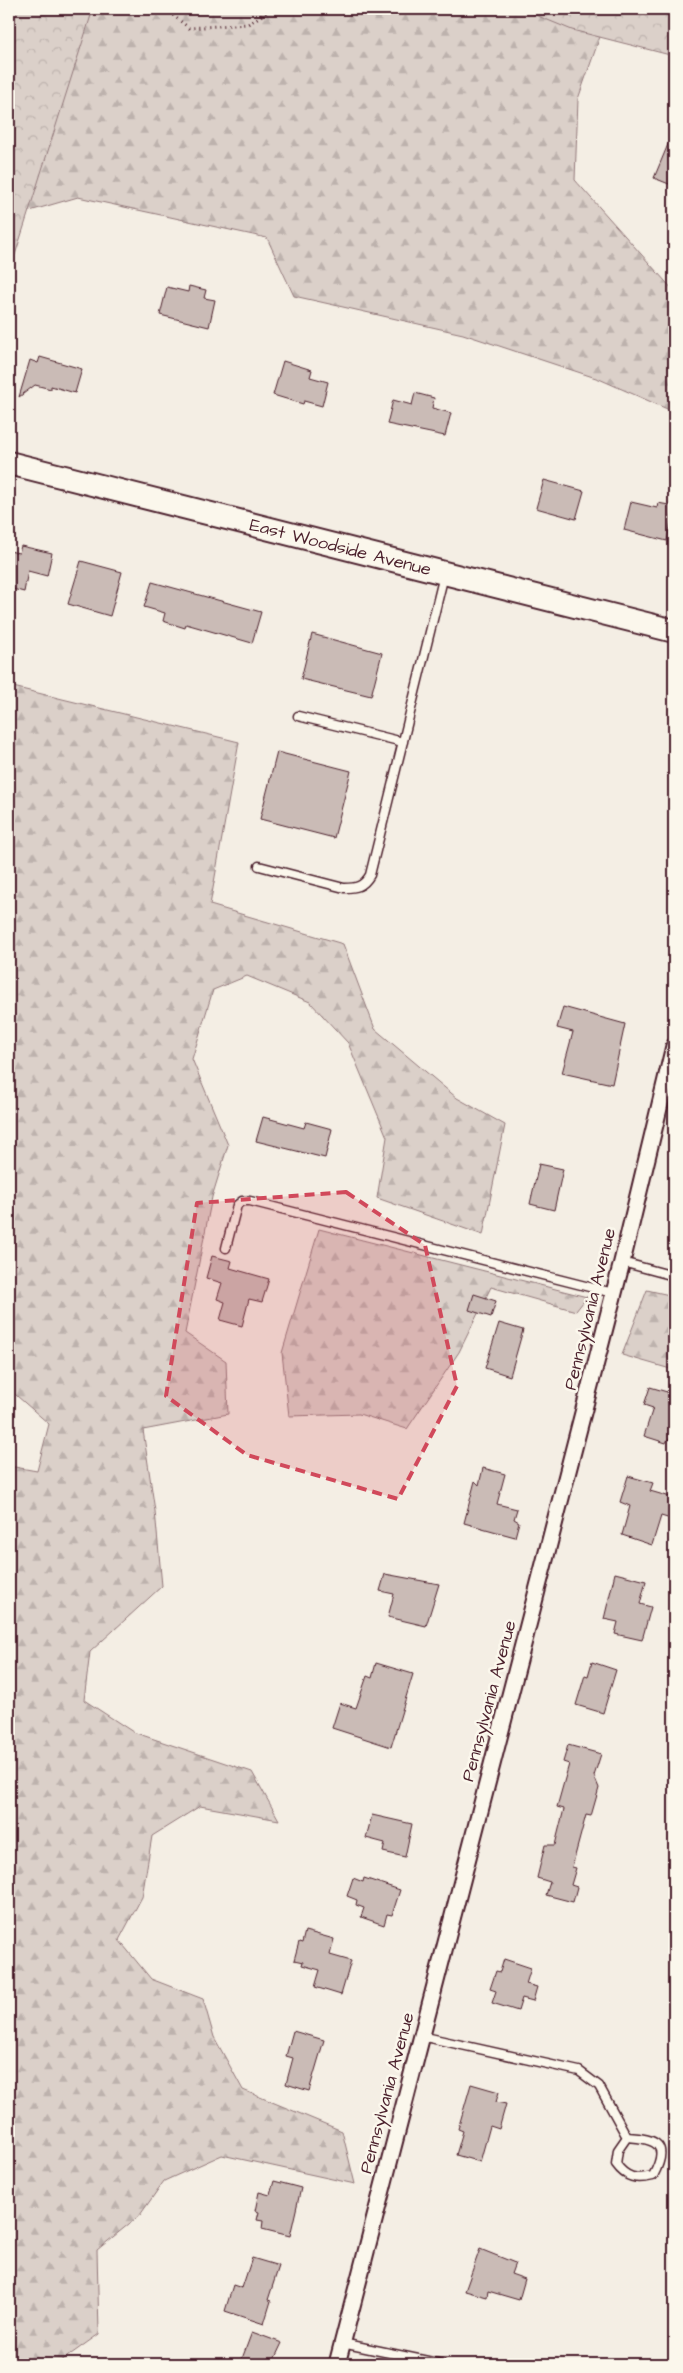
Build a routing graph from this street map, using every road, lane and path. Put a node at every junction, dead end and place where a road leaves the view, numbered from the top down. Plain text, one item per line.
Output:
1 (165, 9) edge
2 (272, 9) edge
3 (9, 463) edge
4 (445, 573) junction
5 (674, 631) edge
6 (298, 716) dead end
7 (403, 742) junction
8 (259, 866) dead end
9 (674, 1046) edge
10 (226, 1248) dead end
11 (622, 1262) junction
12 (674, 1276) edge
13 (613, 1293) junction
14 (421, 2036) junction
15 (627, 2136) junction
16 (342, 2343) junction
17 (337, 2364) edge
18 (442, 2364) edge

1 - 2 path
3 - 4 main road, East Woodside Avenue
4 - 5 main road, East Woodside Avenue
4 - 7 lane
6 - 7 lane
7 - 8 lane
9 - 11 street, Pennsylvania Avenue
10 - 13 lane
11 - 12 lane
11 - 13 street, Pennsylvania Avenue
13 - 14 street, Pennsylvania Avenue
14 - 15 lane
14 - 16 street, Pennsylvania Avenue
15 - 15 lane
16 - 17 street, Pennsylvania Avenue
16 - 18 lane

